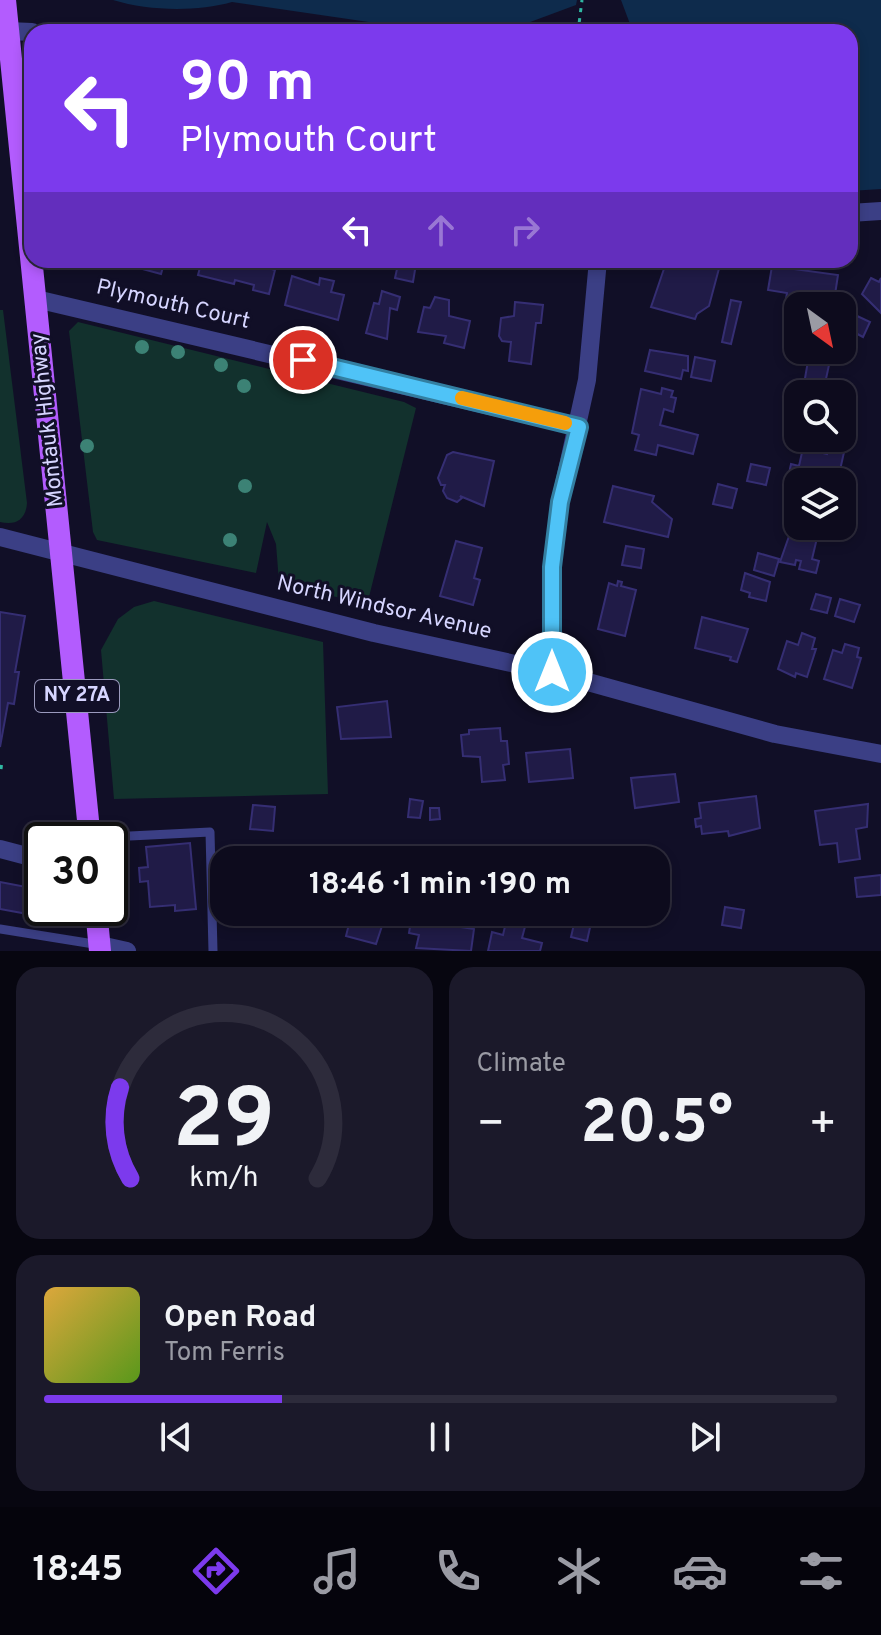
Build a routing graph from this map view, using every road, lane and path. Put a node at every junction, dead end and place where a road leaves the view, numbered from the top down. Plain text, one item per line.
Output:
1 (5, 0) edge
2 (582, 0) edge
3 (579, 24) edge
4 (8, 31) junction
5 (24, 32) edge
6 (6, 87) edge
7 (881, 211) edge
8 (858, 212) edge
9 (24, 214) edge
10 (32, 268) edge
11 (597, 268) edge
12 (36, 299) junction
13 (579, 427) junction
14 (0, 537) edge
15 (62, 553) junction
16 (552, 672) junction
17 (878, 747) edge
18 (2, 761) edge
19 (1, 769) edge
20 (88, 822) edge
21 (128, 837) edge
22 (0, 849) edge
23 (24, 855) edge
24 (98, 926) edge
25 (0, 929) edge
26 (100, 948) edge
27 (127, 951) edge
28 (213, 951) edge

1 - 4 main road, Montauk Highway / NY 27A
2 - 3 path
4 - 5 street
4 - 6 main road, Montauk Highway / NY 27A
6 - 9 main road, Montauk Highway / NY 27A
7 - 8 street
10 - 12 main road, Montauk Highway / NY 27A
11 - 13 street
12 - 13 street, Plymouth Court
12 - 15 main road, Montauk Highway / NY 27A
13 - 16 street
14 - 15 street, North Windsor Avenue
15 - 16 street, North Windsor Avenue
15 - 20 main road, Montauk Highway / NY 27A
16 - 17 street, North Windsor Avenue
18 - 19 path
21 - 28 lane
22 - 23 street
24 - 26 main road
25 - 26 lane
26 - 27 street

